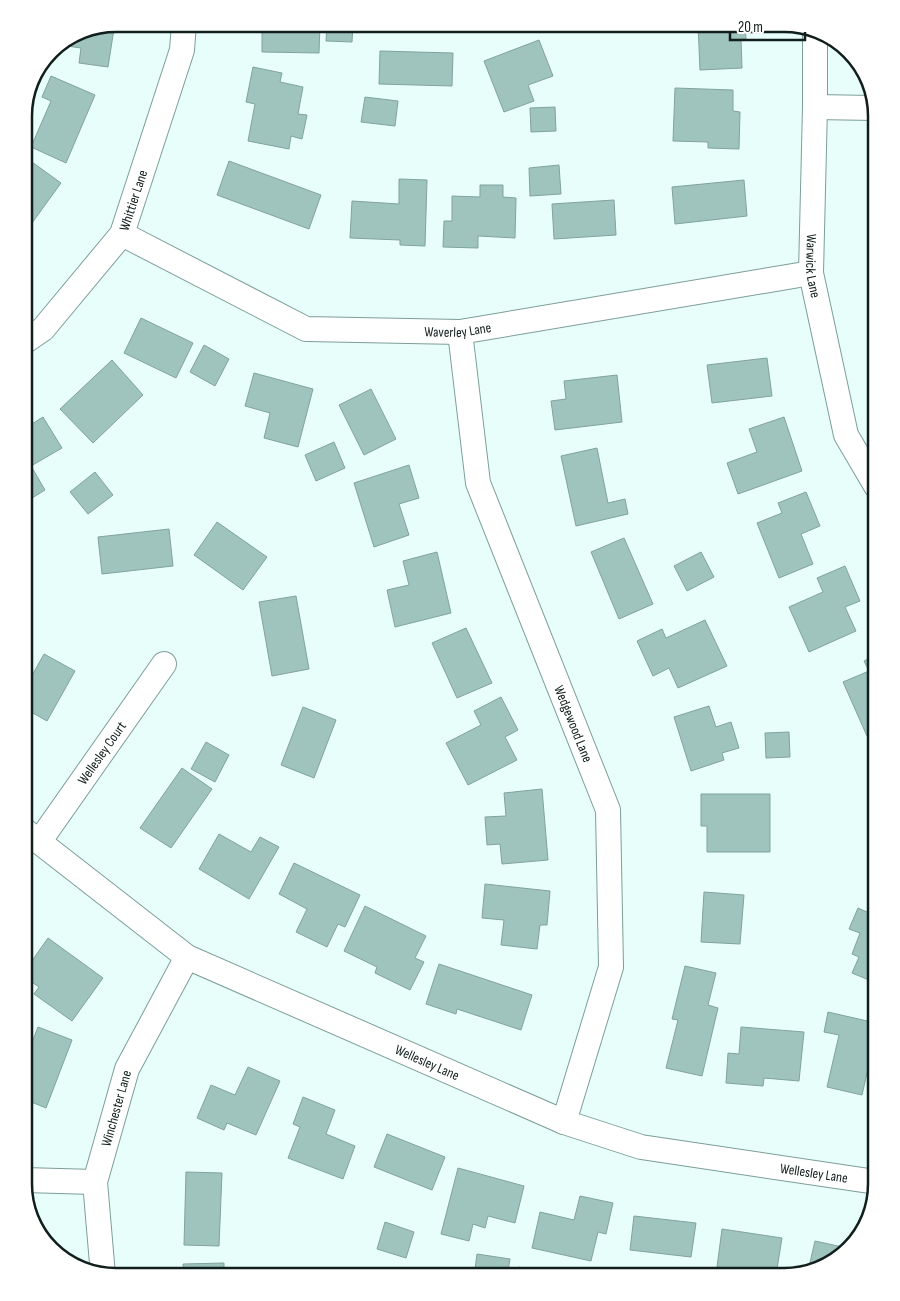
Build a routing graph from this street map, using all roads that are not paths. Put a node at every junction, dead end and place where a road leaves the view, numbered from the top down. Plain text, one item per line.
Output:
1 (183, 32) edge
2 (815, 39) edge
3 (815, 107) junction
4 (867, 108) edge
5 (122, 234) junction
6 (811, 273) junction
7 (460, 332) junction
8 (33, 336) edge
9 (868, 473) edge
10 (164, 664) dead end
11 (32, 834) edge
12 (32, 837) edge
13 (187, 956) junction
14 (564, 1122) junction
15 (32, 1180) edge
16 (868, 1181) edge
17 (95, 1182) junction
18 (102, 1267) edge

1 - 5 street, Whittier Lane
2 - 3 street, Warwick Lane
3 - 4 street
3 - 6 street, Warwick Lane
5 - 7 street, Waverley Lane
5 - 8 street, Whittier Lane
6 - 7 street, Waverley Lane
6 - 9 street, Warwick Lane
7 - 14 street, Wedgewood Lane
10 - 11 street, Wellesley Court
12 - 13 street, Wellesley Lane
13 - 14 street, Wellesley Lane
13 - 17 street, Winchester Lane
14 - 16 street, Wellesley Lane
15 - 17 street
17 - 18 street, Winchester Lane

